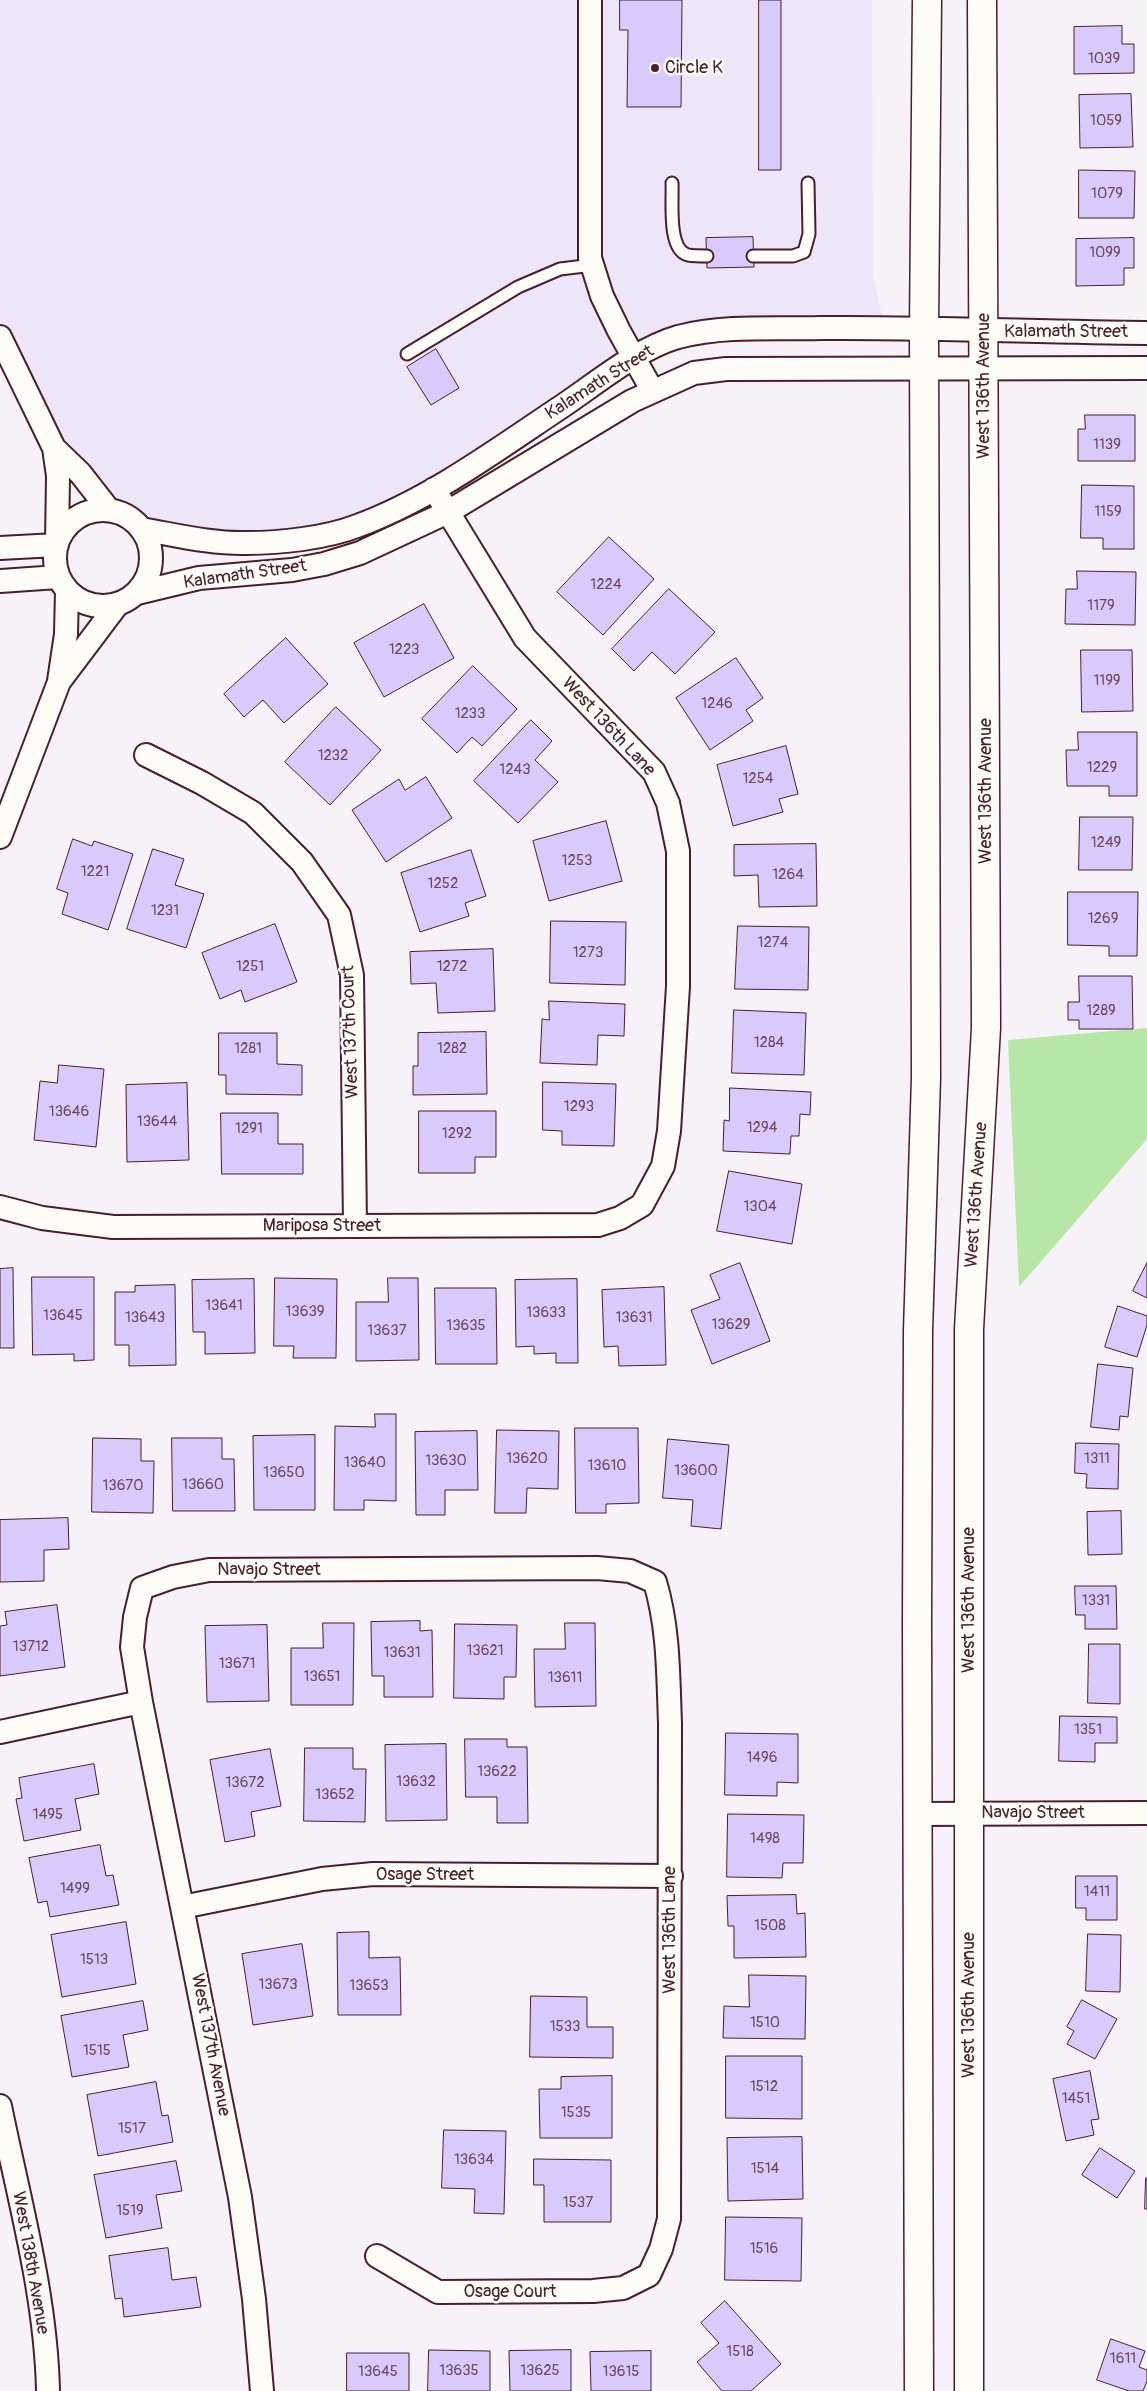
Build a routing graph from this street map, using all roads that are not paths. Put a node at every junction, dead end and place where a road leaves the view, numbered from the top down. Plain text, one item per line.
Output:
1 (590, 0) edge
2 (927, 0) edge
3 (982, 0) edge
4 (672, 183) dead end
5 (808, 183) dead end
6 (707, 256) dead end
7 (753, 256) dead end
8 (593, 265) junction
9 (924, 329) junction
10 (984, 331) junction
11 (1147, 333) edge
12 (0, 337) edge
13 (408, 354) dead end
14 (634, 358) junction
15 (1147, 368) edge
16 (984, 369) junction
17 (924, 370) junction
18 (652, 390) junction
19 (54, 448) junction
20 (434, 488) junction
21 (109, 510) junction
22 (448, 512) junction
23 (141, 528) junction
24 (56, 543) junction
25 (0, 548) edge
26 (0, 581) edge
27 (62, 584) junction
28 (137, 593) junction
29 (117, 605) junction
30 (59, 682) junction
31 (146, 755) dead end
32 (0, 837) edge
33 (642, 1205) joint
34 (0, 1207) edge
35 (355, 1226) junction
36 (655, 1582) joint
37 (141, 1702) junction
38 (0, 1732) edge
39 (969, 1813) junction
40 (1147, 1813) edge
41 (918, 1814) junction
42 (670, 1876) junction
43 (182, 1907) junction
44 (0, 2106) edge
45 (377, 2256) dead end
46 (649, 2275) joint
47 (48, 2391) edge
48 (262, 2391) edge
49 (918, 2391) edge
50 (969, 2391) edge

1 - 8 street
2 - 9 main road
3 - 10 main road, West 136th Avenue
4 - 6 lane
5 - 7 lane
8 - 13 lane
8 - 14 street
9 - 10 street, Kalamath Street
9 - 14 street, Kalamath Street
9 - 17 main road
10 - 11 street, Kalamath Street
10 - 16 main road, West 136th Avenue
12 - 19 street
14 - 18 street
14 - 20 street, Kalamath Street
15 - 16 street, Kalamath Street
16 - 17 street, Kalamath Street
16 - 39 main road, West 136th Avenue
17 - 18 street, Kalamath Street
17 - 41 main road
18 - 22 street, Kalamath Street
19 - 21 street
19 - 24 street
20 - 22 street, West 136th Lane
20 - 23 street, Kalamath Street
21 - 23 street
21 - 24 street
22 - 28 street, Kalamath Street
22 - 33 street, West 136th Lane
23 - 28 street
24 - 25 street
24 - 27 street
26 - 27 street
27 - 29 street
27 - 30 street
28 - 29 street
29 - 30 street
30 - 32 street
31 - 35 street, West 137th Court
33 - 35 street, Mariposa Street
34 - 35 street, Mariposa Street
36 - 37 street, Navajo Street
36 - 42 street, West 136th Lane
37 - 38 street
37 - 43 street, West 137th Avenue
39 - 40 street, Navajo Street
39 - 41 street, Navajo Street
39 - 50 main road, West 136th Avenue
41 - 49 main road
42 - 43 street, Osage Street
42 - 46 street, West 136th Lane
43 - 48 street, West 137th Avenue
44 - 47 street, West 138th Avenue
45 - 46 street, Osage Court

